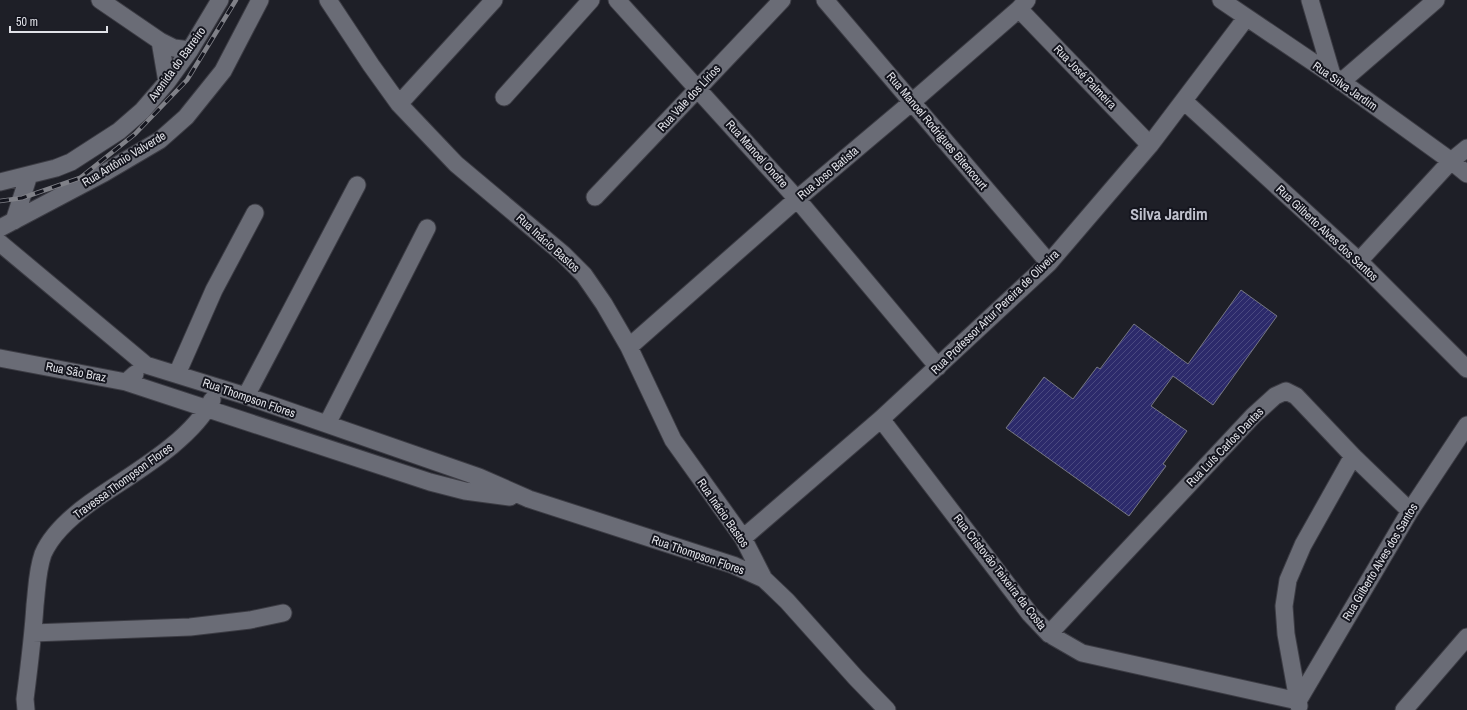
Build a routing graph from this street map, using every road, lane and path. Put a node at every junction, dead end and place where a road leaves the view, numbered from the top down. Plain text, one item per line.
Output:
1 (100, 0) edge
2 (220, 0) edge
3 (260, 0) edge
4 (328, 0) edge
5 (494, 0) edge
6 (591, 0) edge
7 (617, 0) edge
8 (782, 0) edge
9 (824, 0) edge
10 (1221, 0) edge
11 (1310, 0) edge
12 (1436, 0) edge
13 (1023, 5) edge
14 (1246, 18) junction
15 (160, 41) junction
16 (190, 50) junction
17 (1337, 79) junction
18 (167, 82) junction
19 (698, 88) junction
20 (504, 97) dead end
21 (1184, 101) junction
22 (912, 102) junction
23 (399, 104) junction
24 (1150, 145) junction
25 (1467, 148) edge
26 (1451, 161) junction
27 (1467, 174) edge
28 (29, 176) junction
29 (0, 182) edge
30 (357, 185) dead end
31 (595, 197) dead end
32 (797, 199) junction
33 (255, 213) dead end
34 (7, 224) edge
35 (428, 228) dead end
36 (0, 243) edge
37 (1359, 261) junction
38 (1049, 263) junction
39 (629, 347) junction
40 (0, 358) edge
41 (146, 365) junction
42 (938, 367) junction
43 (1467, 369) edge
44 (177, 374) junction
45 (126, 382) junction
46 (218, 387) junction
47 (246, 396) junction
48 (207, 408) junction
49 (881, 419) junction
50 (1467, 425) edge
51 (332, 426) junction
52 (329, 448) junction
53 (1353, 456) junction
54 (529, 499) junction
55 (1410, 511) junction
56 (743, 538) junction
57 (764, 580) junction
58 (283, 614) dead end
59 (33, 633) junction
60 (1050, 634) junction
61 (1467, 637) edge
62 (22, 706) edge
63 (1299, 706) edge
64 (886, 710) edge
65 (1404, 710) edge

1 - 15 street
2 - 16 street, Avenida do Barreiro
3 - 34 street, Rua Antônio Valverde
4 - 23 street, Rua Inácio Bastos
5 - 23 street
6 - 20 street
7 - 19 street, Rua Manoel Onofre
8 - 19 street, Rua Vale dos Lírios
9 - 22 street, Rua Manoel Rodrigues Bitencourt
10 - 14 street, Rua Silva Jardim
11 - 17 street
12 - 17 street
13 - 22 street, Rua Joso Batista
13 - 24 street, Rua José Palmeira
14 - 17 street, Rua Silva Jardim
14 - 21 street, Rua Professor Artur Pereira de Oliveira
15 - 16 street
15 - 18 street
16 - 18 street, Avenida do Barreiro
17 - 26 street, Rua Silva Jardim
18 - 28 street, Avenida do Barreiro
19 - 31 street, Rua Vale dos Lírios
19 - 32 street, Rua Manoel Onofre
21 - 24 street, Rua Professor Artur Pereira de Oliveira
21 - 37 street, Rua Gilberto Alves dos Santos
22 - 32 street, Rua Joso Batista
22 - 38 street, Rua Manoel Rodrigues Bitencourt
23 - 39 street, Rua Inácio Bastos
24 - 38 street, Rua Professor Artur Pereira de Oliveira
25 - 26 street
26 - 27 street, Rua Silva Jardim
26 - 37 street
28 - 29 street, Avenida do Barreiro
28 - 34 street
30 - 47 street
32 - 39 street, Rua Joso Batista
32 - 42 street, Rua Manoel Onofre
33 - 44 street
35 - 51 street
36 - 41 street, Rua Thompson Flores
37 - 43 street, Rua Gilberto Alves dos Santos
38 - 42 street, Rua Professor Artur Pereira de Oliveira
39 - 56 street, Rua Inácio Bastos
40 - 45 street, Rua São Braz
41 - 44 street, Rua Thompson Flores
41 - 45 street
42 - 49 street, Rua Professor Artur Pereira de Oliveira
44 - 46 street, Rua Thompson Flores
45 - 48 street, Rua Thompson Flores
46 - 47 street, Rua Thompson Flores
46 - 48 street, Travessa Thompson Flores
47 - 51 street, Rua Thompson Flores
48 - 52 street, Rua Thompson Flores
48 - 59 street, Travessa Thompson Flores
49 - 56 street, Rua Professor Artur Pereira de Oliveira
49 - 60 street, Rua Cristovão Teixeira da Costa
50 - 55 street, Rua Gilberto Alves dos Santos
51 - 52 street
51 - 54 street, Rua Thompson Flores
52 - 54 street, Rua Thompson Flores
53 - 55 street, Rua Luís Carlos Dantas
53 - 60 street, Rua Luís Carlos Dantas
53 - 63 street
54 - 57 street, Rua Thompson Flores
55 - 63 street, Rua Gilberto Alves dos Santos
56 - 57 street, Rua Inácio Bastos
57 - 64 street, Rua Thompson Flores
58 - 59 street
59 - 62 street, Travessa Thompson Flores
60 - 63 street, Rua Cristovão Teixeira da Costa
61 - 65 street

